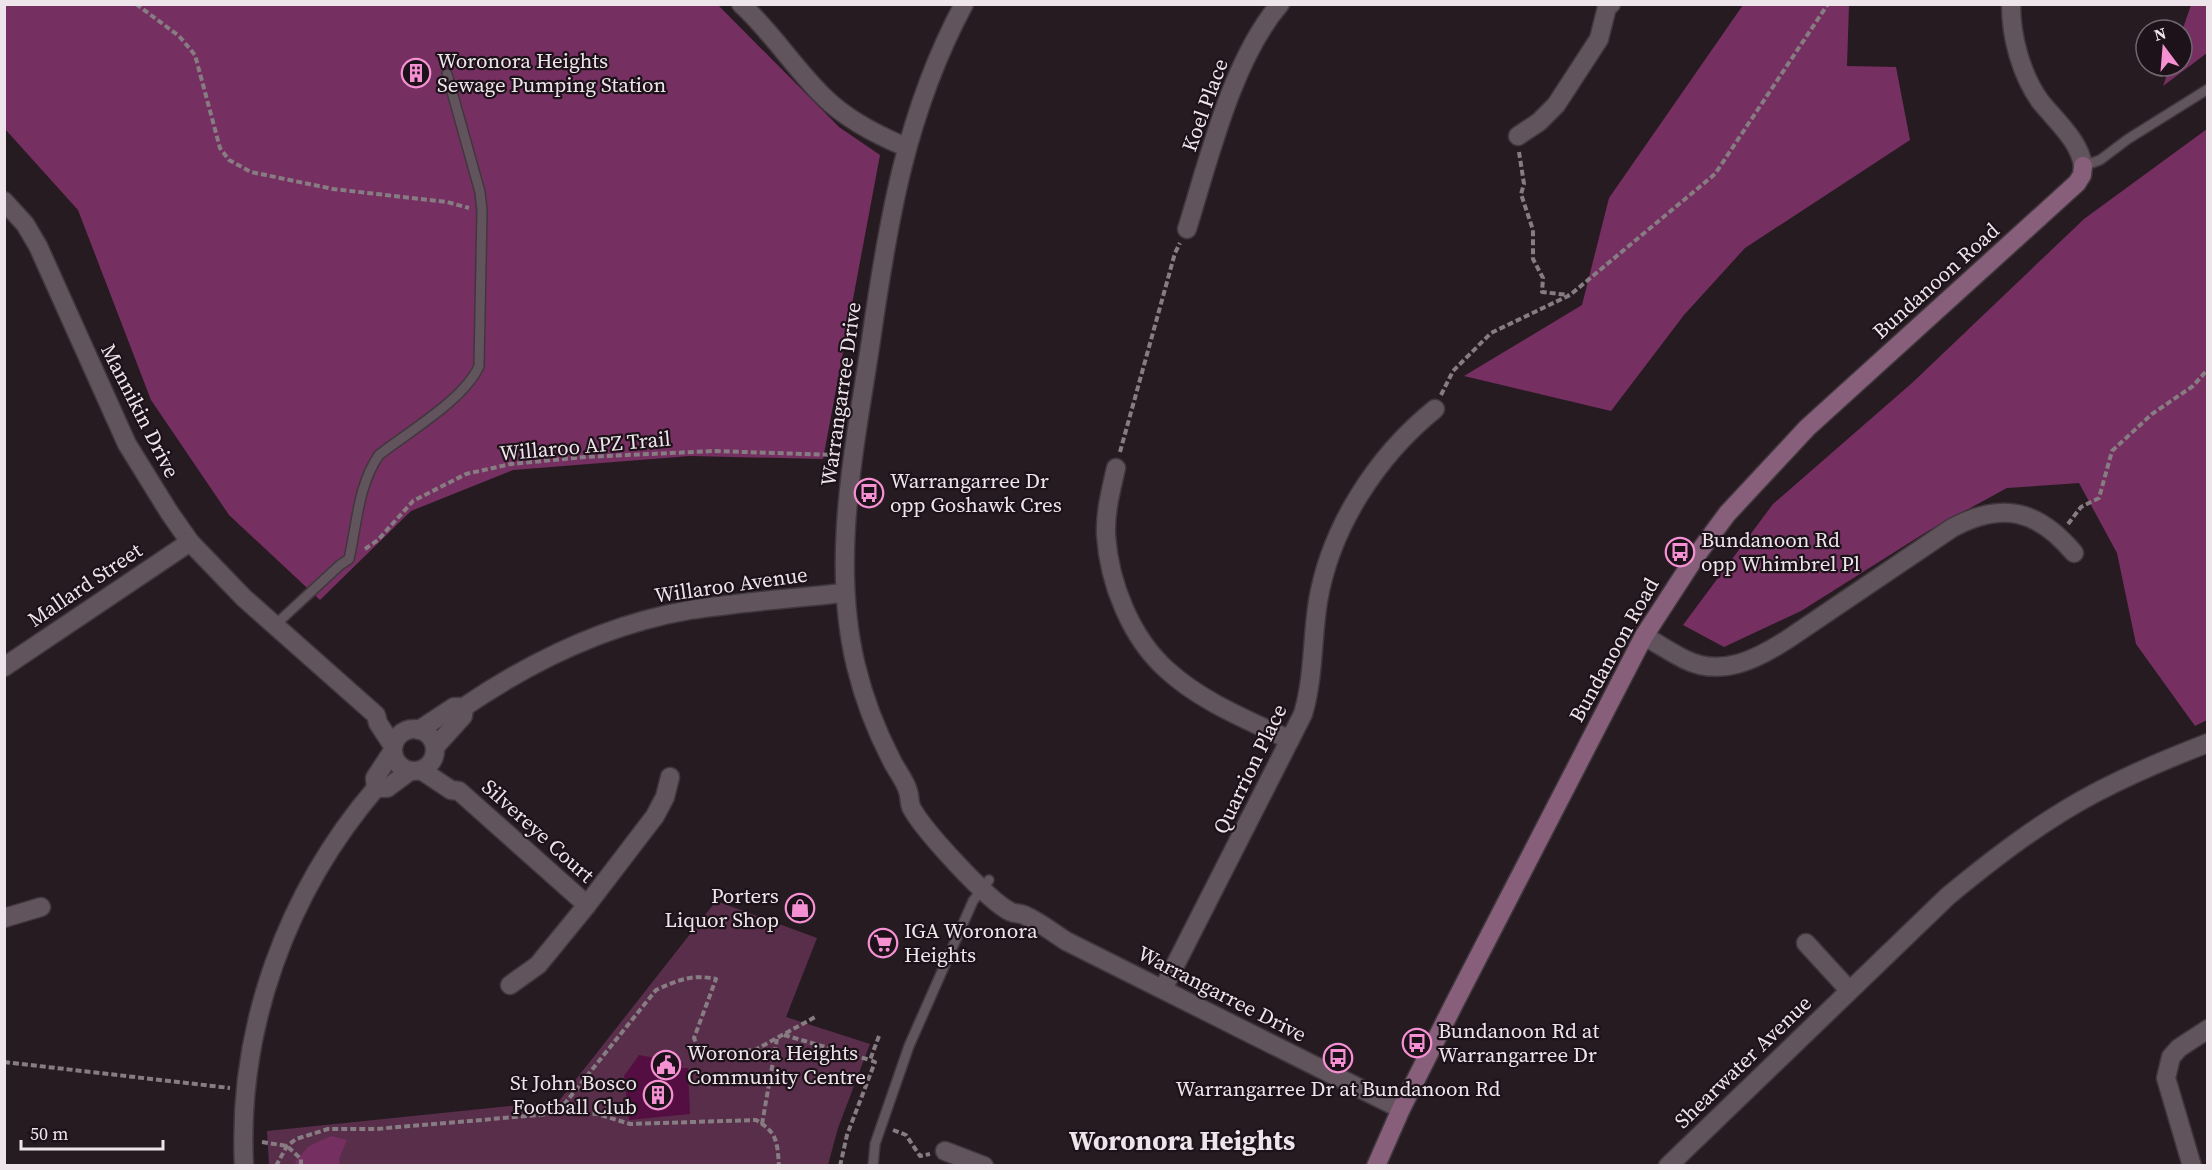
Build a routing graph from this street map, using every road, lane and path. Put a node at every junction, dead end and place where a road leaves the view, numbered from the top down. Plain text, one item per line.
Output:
1 (136, 4) edge
2 (741, 4) edge
3 (964, 4) edge
4 (1280, 4) edge
5 (1828, 4) edge
6 (2011, 4) edge
7 (1606, 5) edge
8 (447, 74) dead end
9 (2208, 89) edge
10 (1518, 136) joint
11 (906, 147) junction
12 (2083, 166) junction
13 (4, 201) edge
14 (482, 211) junction
15 (1187, 229) joint
16 (1570, 295) junction
17 (2208, 369) edge
18 (1435, 409) joint
19 (855, 455) junction
20 (1116, 468) joint
21 (2061, 537) junction
22 (190, 542) junction
23 (2074, 553) dead end
24 (349, 559) junction
25 (845, 593) junction
26 (275, 625) junction
27 (1644, 636) junction
28 (4, 667) edge
29 (464, 707) junction
30 (376, 715) junction
31 (414, 730) junction
32 (1290, 740) junction
33 (2208, 743) edge
34 (393, 749) junction
35 (434, 752) junction
36 (416, 770) junction
37 (670, 777) dead end
38 (376, 788) junction
39 (459, 791) junction
40 (985, 884) junction
41 (587, 905) junction
42 (41, 908) dead end
43 (4, 918) edge
44 (1806, 943) dead end
45 (510, 985) dead end
46 (1163, 989) junction
47 (1850, 990) junction
48 (816, 1016) dead end
49 (2208, 1029) edge
50 (783, 1034) junction
51 (879, 1036) dead end
52 (777, 1038) junction
53 (870, 1060) junction
54 (4, 1062) edge
55 (246, 1090) junction
56 (1401, 1109) junction
57 (562, 1113) junction
58 (762, 1124) junction
59 (881, 1125) junction
60 (243, 1143) junction
61 (287, 1146) junction
62 (945, 1151) joint
63 (244, 1166) edge
64 (276, 1166) edge
65 (302, 1166) edge
66 (779, 1166) edge
67 (840, 1166) edge
68 (873, 1166) edge
69 (984, 1166) edge
70 (1376, 1166) edge
71 (1668, 1166) edge
72 (2192, 1166) edge

1 - 14 path
2 - 11 street
3 - 11 street, Warrangarree Drive
4 - 15 street, Koel Place
5 - 16 path
6 - 12 street
7 - 10 street
8 - 14 lane
9 - 12 lane
10 - 16 path
11 - 19 street, Warrangarree Drive
12 - 27 street, Bundanoon Road
13 - 22 street, Mannikin Drive
14 - 24 lane
15 - 20 path
16 - 18 path
17 - 21 path
18 - 32 street, Quarrion Place
19 - 24 path, Willaroo APZ Trail
19 - 25 street, Warrangarree Drive
20 - 32 street
21 - 23 street
21 - 27 street
22 - 26 street, Mannikin Drive
22 - 28 street, Mallard Street
24 - 26 lane
25 - 29 street, Willaroo Avenue
25 - 40 street, Warrangarree Drive
26 - 30 street, Mannikin Drive
27 - 56 street, Bundanoon Road
29 - 31 street, Willaroo Avenue
29 - 35 street, Willaroo Avenue
30 - 31 street, Mannikin Drive
30 - 34 street, Mannikin Drive
31 - 34 street
31 - 35 street
32 - 46 street, Quarrion Place
33 - 47 street, Shearwater Avenue
34 - 36 street
34 - 38 street
35 - 36 street
35 - 39 street, Silvereye Court
36 - 38 street
36 - 39 street, Silvereye Court
37 - 41 street, Silvereye Court
38 - 55 street
39 - 41 street, Silvereye Court
40 - 46 street, Warrangarree Drive
40 - 59 lane
41 - 45 street, Silvereye Court
42 - 43 street
44 - 47 street
46 - 56 street, Warrangarree Drive
47 - 71 street, Shearwater Avenue
48 - 50 path
49 - 72 street
50 - 52 path
50 - 53 path
51 - 53 path
52 - 57 path
52 - 58 path
53 - 67 path
54 - 55 path
55 - 60 street
56 - 70 street, Bundanoon Road
57 - 58 path
57 - 61 path
58 - 66 path
59 - 62 path
59 - 68 lane
60 - 61 path
60 - 63 street
61 - 64 path
61 - 65 path
62 - 69 street

